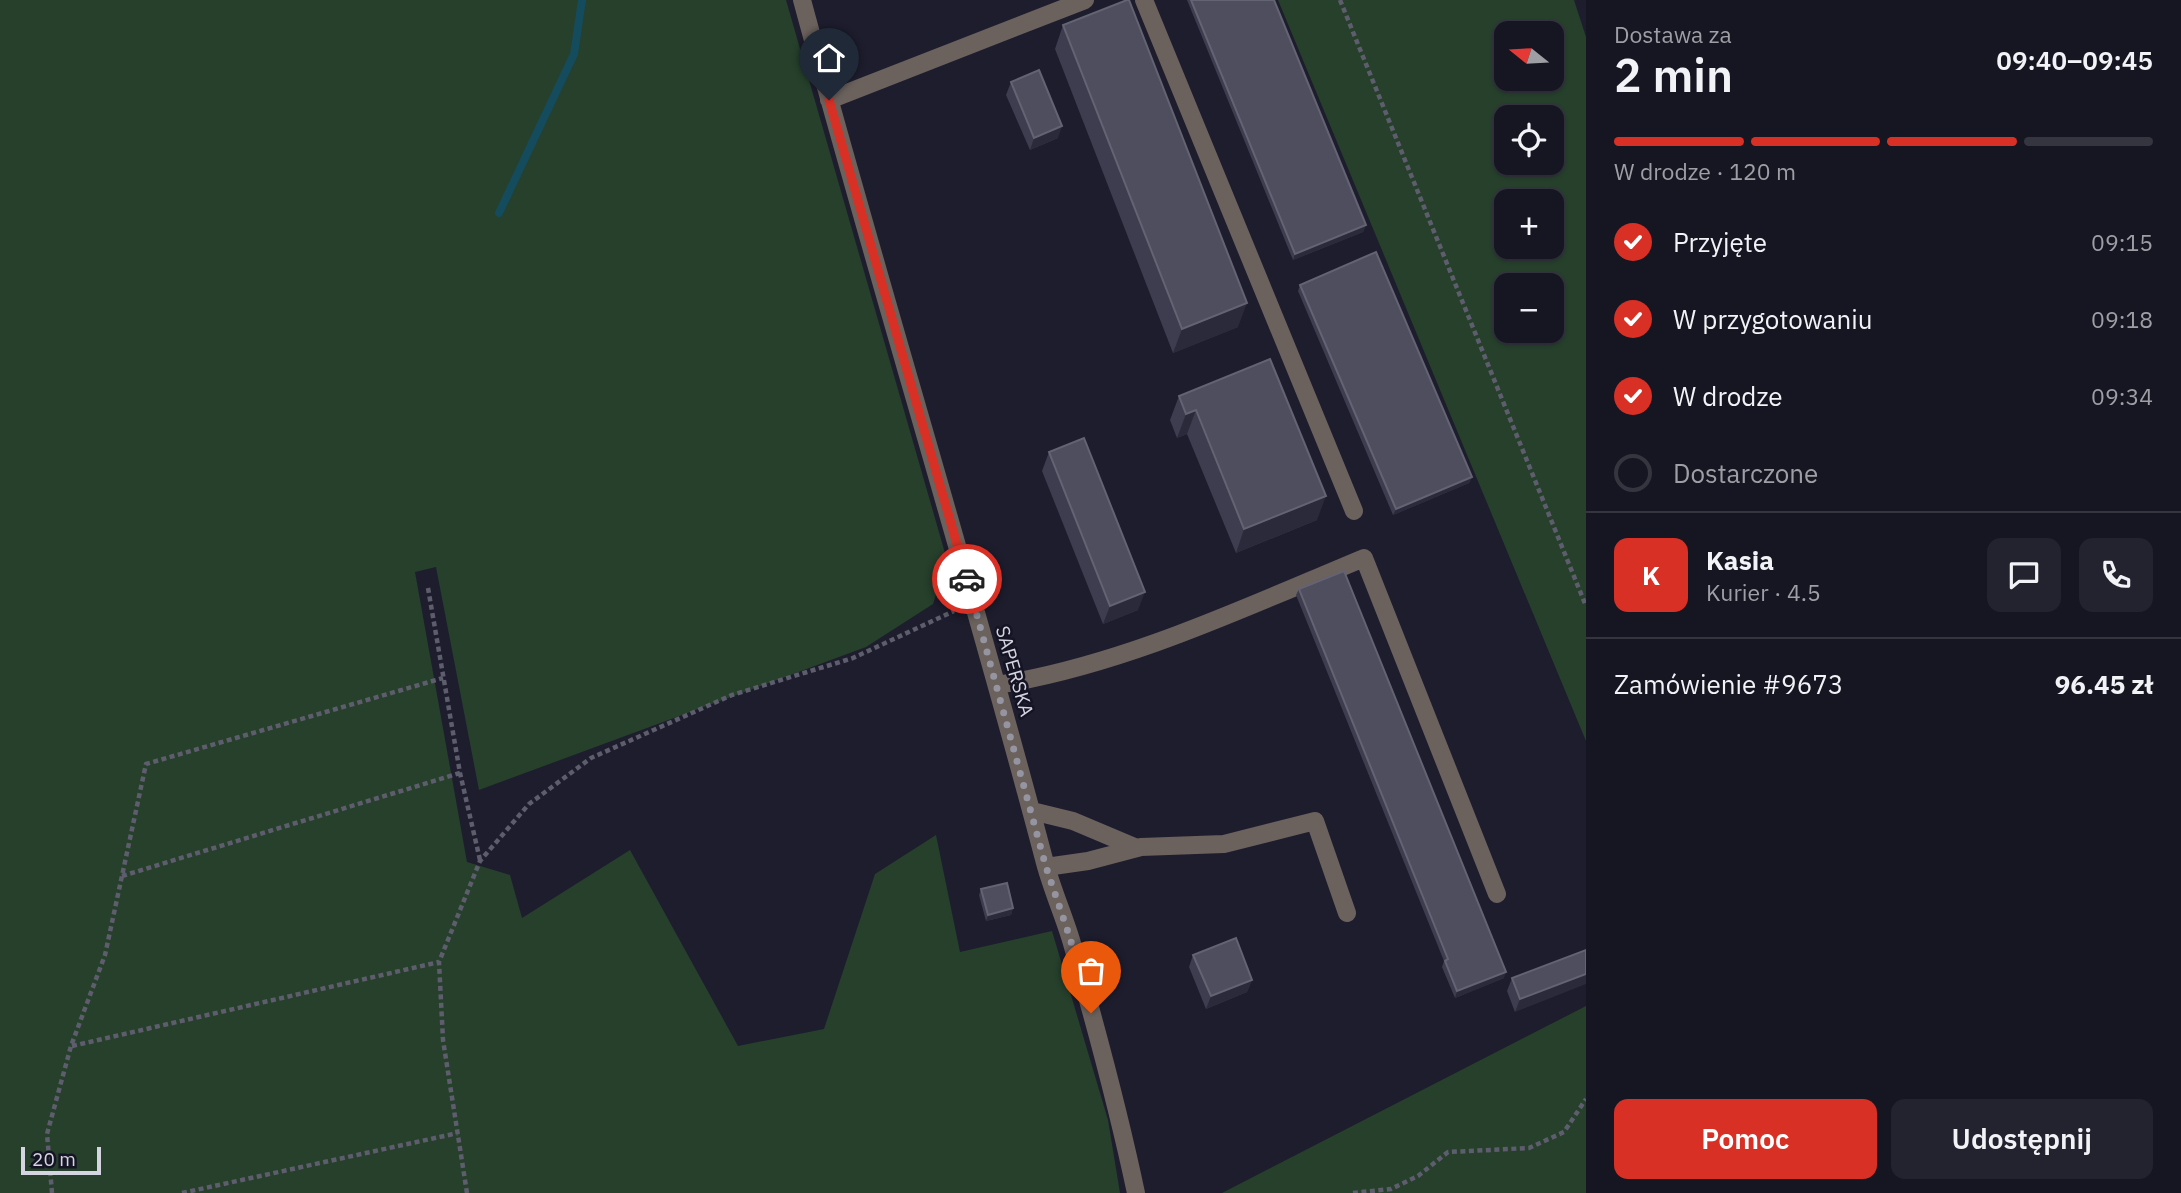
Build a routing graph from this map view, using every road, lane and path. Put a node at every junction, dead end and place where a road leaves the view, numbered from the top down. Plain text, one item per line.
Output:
1 (802, 0) edge
2 (1085, 0) edge
3 (1144, 0) edge
4 (1340, 0) edge
5 (829, 100) junction
6 (1354, 511) dead end
7 (428, 588) dead end
8 (974, 601) junction
9 (1586, 606) edge
10 (443, 678) junction
11 (997, 685) junction
12 (460, 773) junction
13 (1032, 811) junction
14 (1136, 848) junction
15 (480, 861) junction
16 (1046, 867) junction
17 (122, 876) junction
18 (1497, 894) dead end
19 (1347, 913) dead end
20 (439, 961) junction
21 (71, 1046) junction
22 (1586, 1099) edge
23 (458, 1133) junction
24 (52, 1193) edge
25 (182, 1193) edge
26 (467, 1193) edge
27 (1136, 1193) edge
28 (1353, 1193) edge

1 - 5 street, SAPERSKA
2 - 5 street
3 - 6 street
4 - 9 path
5 - 8 street, SAPERSKA
7 - 10 path
8 - 11 street, SAPERSKA
8 - 15 path
10 - 12 path
10 - 17 path
11 - 13 street, SAPERSKA
11 - 18 street
12 - 15 path
12 - 17 path
13 - 14 street
13 - 16 street, SAPERSKA
14 - 16 street
14 - 19 street
15 - 20 path
16 - 27 street, SAPERSKA
17 - 21 path
20 - 21 path
20 - 23 path
21 - 24 path
22 - 28 path
23 - 25 path
23 - 26 path

